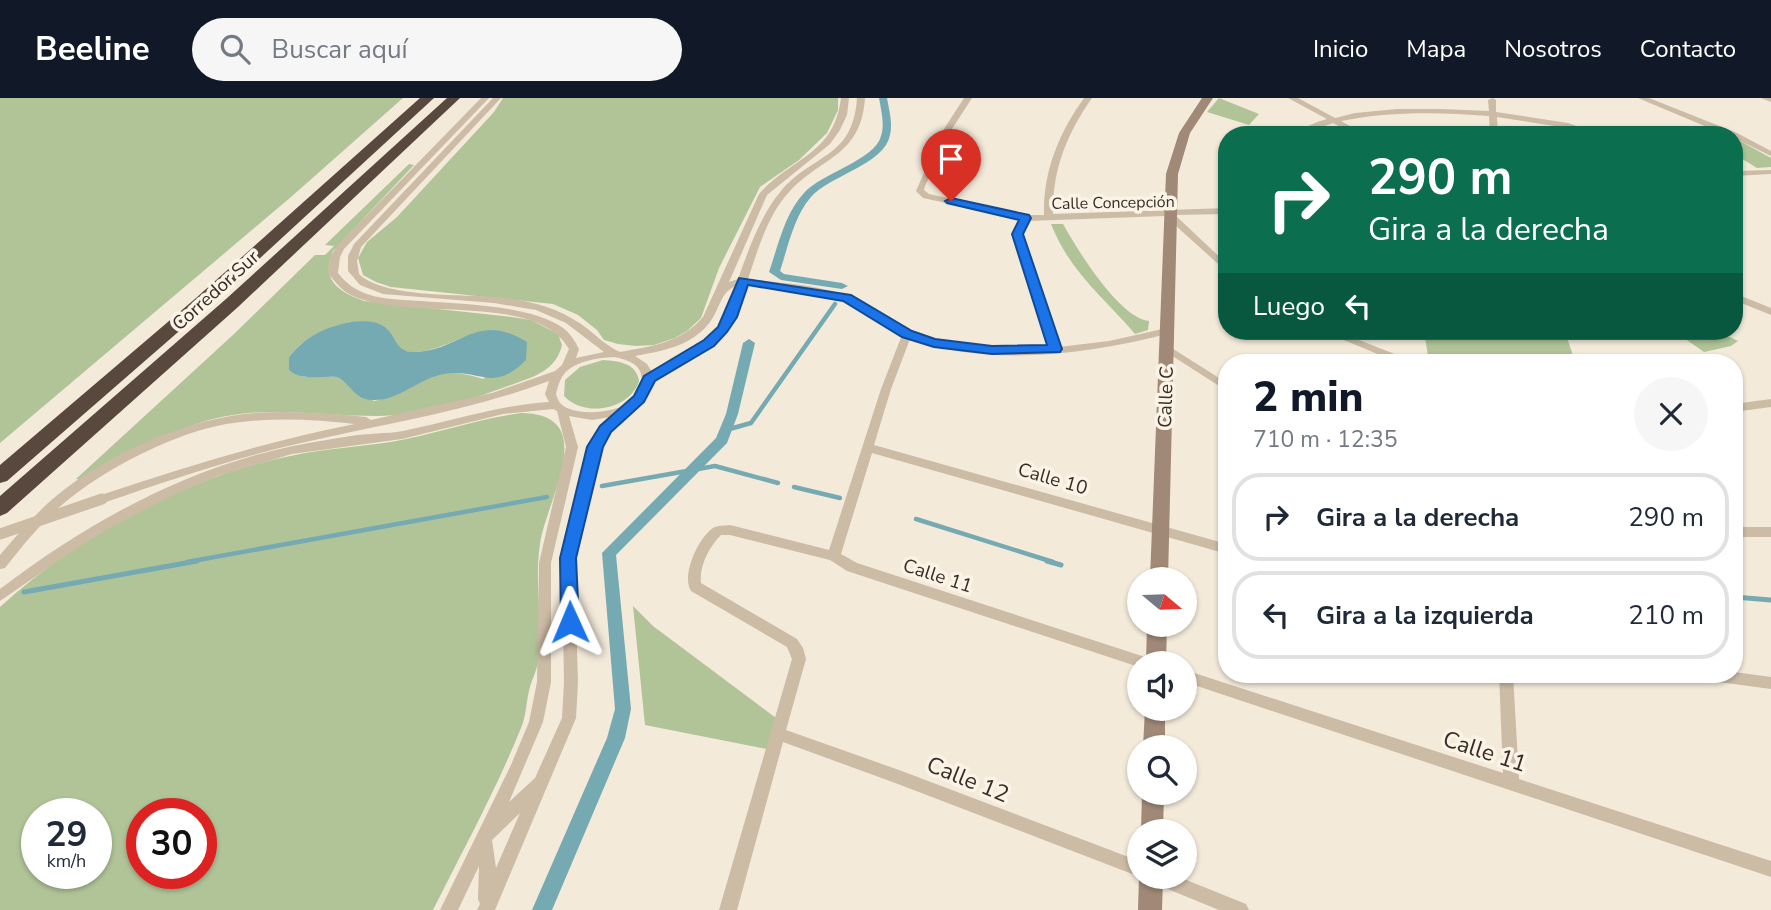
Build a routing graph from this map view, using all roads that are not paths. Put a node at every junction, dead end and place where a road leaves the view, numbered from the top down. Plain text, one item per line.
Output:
1 (428, 98) edge
2 (454, 98) edge
3 (485, 98) edge
4 (497, 98) edge
5 (845, 98) edge
6 (861, 98) edge
7 (968, 98) edge
8 (1088, 98) edge
9 (1208, 98) edge
10 (1292, 98) edge
11 (1642, 98) edge
12 (1765, 98) edge
13 (1771, 100) edge
14 (1444, 101) dead end
15 (1492, 102) edge
16 (1364, 105) dead end
17 (1321, 115) junction
18 (1306, 126) edge
19 (1344, 126) edge
20 (1493, 126) edge
21 (1573, 126) edge
22 (1712, 126) edge
23 (854, 130) junction
24 (1743, 140) edge
25 (823, 148) junction
26 (1771, 154) edge
27 (1771, 172) edge
28 (808, 174) junction
29 (1743, 174) edge
30 (1218, 212) edge
31 (1169, 215) junction
32 (1025, 218) junction
33 (1049, 218) junction
34 (1218, 261) edge
35 (731, 264) junction
36 (743, 281) junction
37 (719, 294) junction
38 (1743, 300) edge
39 (1771, 312) edge
40 (1167, 331) junction
41 (907, 334) junction
42 (1350, 340) edge
43 (1167, 348) junction
44 (1055, 349) junction
45 (1386, 354) edge
46 (618, 355) junction
47 (563, 370) junction
48 (649, 379) junction
49 (1218, 382) edge
50 (1771, 403) edge
51 (1743, 407) edge
52 (559, 408) junction
53 (627, 408) junction
54 (377, 422) junction
55 (297, 440) junction
56 (355, 440) junction
57 (869, 448) junction
58 (0, 476) edge
59 (0, 508) edge
60 (1161, 530) junction
61 (1743, 532) edge
62 (1771, 532) edge
63 (0, 534) edge
64 (1218, 546) edge
65 (834, 556) junction
66 (0, 564) edge
67 (1159, 567) edge
68 (0, 596) edge
69 (1127, 657) edge
70 (1743, 679) edge
71 (1197, 680) edge
72 (1506, 683) edge
73 (1771, 683) edge
74 (779, 734) junction
75 (549, 767) junction
76 (1511, 783) junction
77 (484, 837) junction
78 (1127, 864) edge
79 (1771, 869) edge
80 (1151, 889) edge
81 (1188, 889) edge
82 (449, 910) edge
83 (485, 910) edge
84 (728, 910) edge
85 (1150, 910) edge
86 (1240, 910) edge

1 - 58 highway, Corredor Sur
2 - 59 highway, Corredor Sur
3 - 47 street
4 - 46 street
5 - 25 street
6 - 23 street
7 - 32 street, Calle Concepción
8 - 33 street
9 - 31 street, Calle C
10 - 17 street
11 - 22 street
12 - 13 street
14 - 15 street
15 - 20 street
15 - 21 street
16 - 17 street
17 - 18 street
17 - 19 street
23 - 25 street
23 - 28 street
24 - 26 street
25 - 28 street
25 - 35 street
27 - 29 street
28 - 36 street
30 - 31 street, Calle Concepción
31 - 33 street, Calle Concepción
31 - 34 street
31 - 40 street, Calle C
32 - 33 street, Calle Concepción
32 - 44 street
35 - 36 street
35 - 37 street
36 - 37 street
36 - 41 street
36 - 48 street
37 - 46 street
38 - 39 street
40 - 43 street, Calle C
40 - 44 street
41 - 44 street
41 - 57 street
42 - 45 street
43 - 49 street
43 - 60 street, Calle C
46 - 47 street
46 - 48 street
47 - 52 street
47 - 54 street
48 - 53 street
50 - 51 street
52 - 53 street
52 - 56 street
52 - 77 street
53 - 75 street
54 - 55 street
54 - 66 street
55 - 56 street
55 - 63 street, bridge
56 - 68 street
57 - 60 street, Calle 10
57 - 65 street
60 - 64 street, Calle 10
60 - 67 street, Calle C
61 - 62 street
65 - 69 street, Calle 11
65 - 74 street, Calle 11
70 - 73 street
71 - 76 street, Calle 11
72 - 76 street
74 - 78 street, Calle 12
74 - 84 street
75 - 77 street
75 - 83 street
76 - 79 street, Calle 11
77 - 82 street
77 - 83 street
80 - 85 street
81 - 86 street

